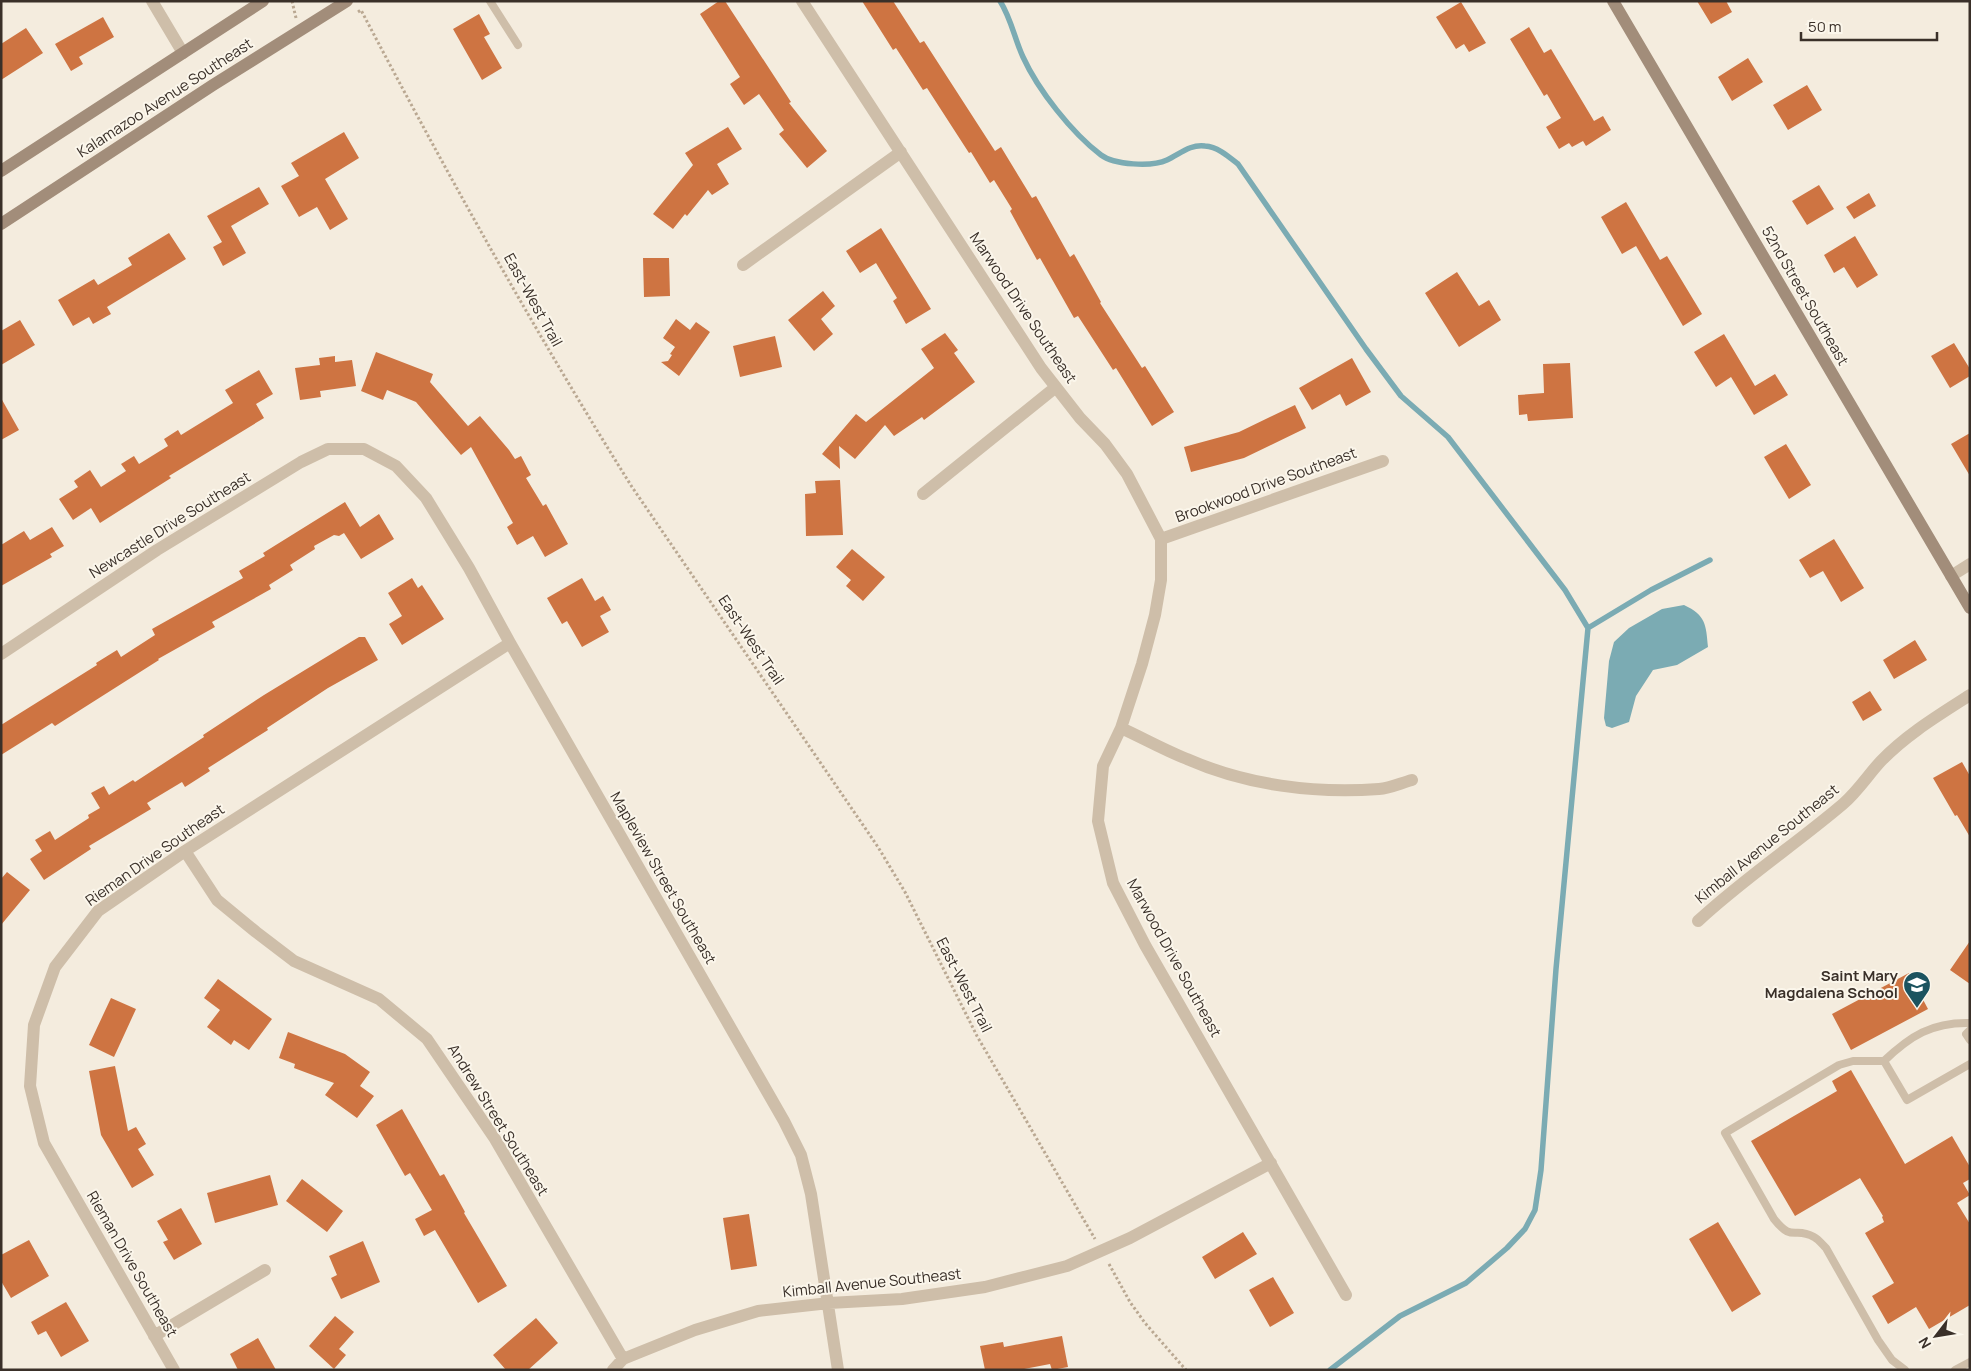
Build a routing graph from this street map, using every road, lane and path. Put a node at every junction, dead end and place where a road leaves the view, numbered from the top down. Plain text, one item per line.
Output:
1 (152, 1) edge
2 (263, 1) edge
3 (292, 1) edge
4 (490, 1) edge
5 (802, 1) edge
6 (1613, 1) edge
7 (340, 3) edge
8 (354, 15) dead end
9 (299, 32) junction
10 (518, 45) dead end
11 (183, 53) junction
12 (900, 152) junction
13 (1, 171) edge
14 (1, 224) edge
15 (743, 265) dead end
16 (1056, 387) junction
17 (364, 449) joint
18 (1383, 461) dead end
19 (923, 494) dead end
20 (1161, 540) junction
21 (1970, 564) edge
22 (1951, 576) junction
23 (1970, 608) edge
24 (510, 643) junction
25 (1, 654) edge
26 (1970, 695) edge
27 (1121, 728) junction
28 (1412, 780) dead end
29 (185, 851) junction
30 (1698, 921) dead end
31 (1970, 1023) edge
32 (1970, 1030) edge
33 (1970, 1040) edge
34 (1884, 1061) junction
35 (1970, 1064) edge
36 (1271, 1163) junction
37 (1101, 1250) junction
38 (265, 1270) dead end
39 (1346, 1295) dead end
40 (829, 1304) junction
41 (154, 1336) junction
42 (623, 1359) junction
43 (1970, 1362) edge
44 (174, 1370) edge
45 (613, 1370) edge
46 (838, 1370) edge
47 (1186, 1370) edge
48 (1905, 1370) edge
49 (1956, 1370) edge

1 - 11 street
2 - 11 main road, Kalamazoo Avenue Southeast
3 - 9 path
4 - 10 lane
5 - 12 street, Marwood Drive Southeast
6 - 22 main road, 52nd Street Southeast
7 - 9 main road, Kalamazoo Avenue Southeast
8 - 37 path, East-West Trail
9 - 14 main road, Kalamazoo Avenue Southeast
11 - 13 main road, Kalamazoo Avenue Southeast
12 - 15 street
12 - 16 street, Marwood Drive Southeast
16 - 19 street
16 - 20 street, Marwood Drive Southeast
17 - 24 street, Mapleview Street Southeast
17 - 25 street, Newcastle Drive Southeast
18 - 20 street, Brookwood Drive Southeast
20 - 27 street, Marwood Drive Southeast
21 - 22 street
22 - 23 main road, 52nd Street Southeast
24 - 29 street, Rieman Drive Southeast
24 - 40 street, Mapleview Street Southeast
26 - 30 street, Kimball Avenue Southeast
27 - 28 street
27 - 36 street, Marwood Drive Southeast
29 - 41 street, Rieman Drive Southeast
29 - 42 street, Andrew Street Southeast
31 - 34 lane
32 - 33 lane
34 - 35 lane
34 - 48 lane
36 - 37 street, Kimball Avenue Southeast
36 - 39 street, Marwood Drive Southeast
37 - 40 street, Kimball Avenue Southeast
37 - 47 path, East-West Trail
38 - 41 street
40 - 42 street, Kimball Avenue Southeast
40 - 46 street, Mapleview Street Southeast
41 - 44 street, Rieman Drive Southeast
42 - 45 street, Kimball Avenue Southeast
43 - 49 lane

